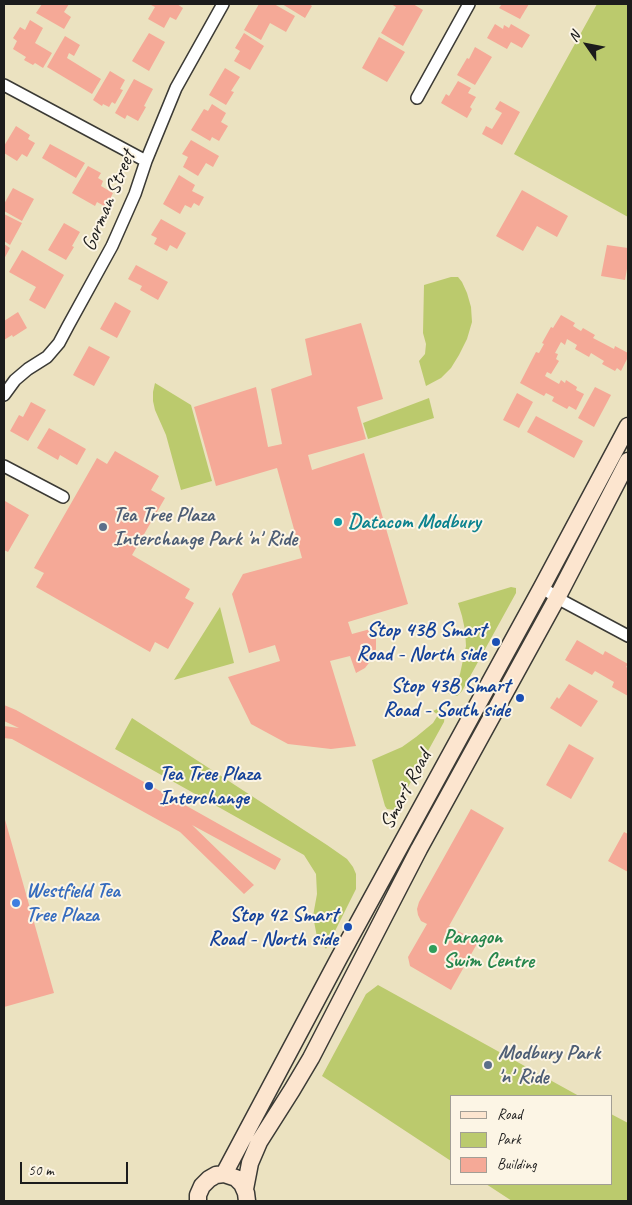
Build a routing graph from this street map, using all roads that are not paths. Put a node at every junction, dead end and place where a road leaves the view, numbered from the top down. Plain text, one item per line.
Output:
1 (223, 4) edge
2 (469, 4) edge
3 (4, 84) edge
4 (417, 98) dead end
5 (146, 161) junction
6 (4, 395) edge
7 (628, 426) edge
8 (628, 461) edge
9 (4, 466) edge
10 (63, 497) dead end
11 (542, 587) junction
12 (557, 598) junction
13 (628, 636) edge
14 (224, 1174) junction
15 (246, 1195) edge
16 (198, 1201) edge

1 - 5 street, Gorman Street
2 - 4 street
3 - 5 street
5 - 6 street, Gorman Street
7 - 11 main road, Smart Road
8 - 12 main road, Smart Road
9 - 10 street
11 - 12 street
11 - 14 main road, Smart Road
12 - 13 street
12 - 15 main road, Smart Road
14 - 15 main road
14 - 16 main road

